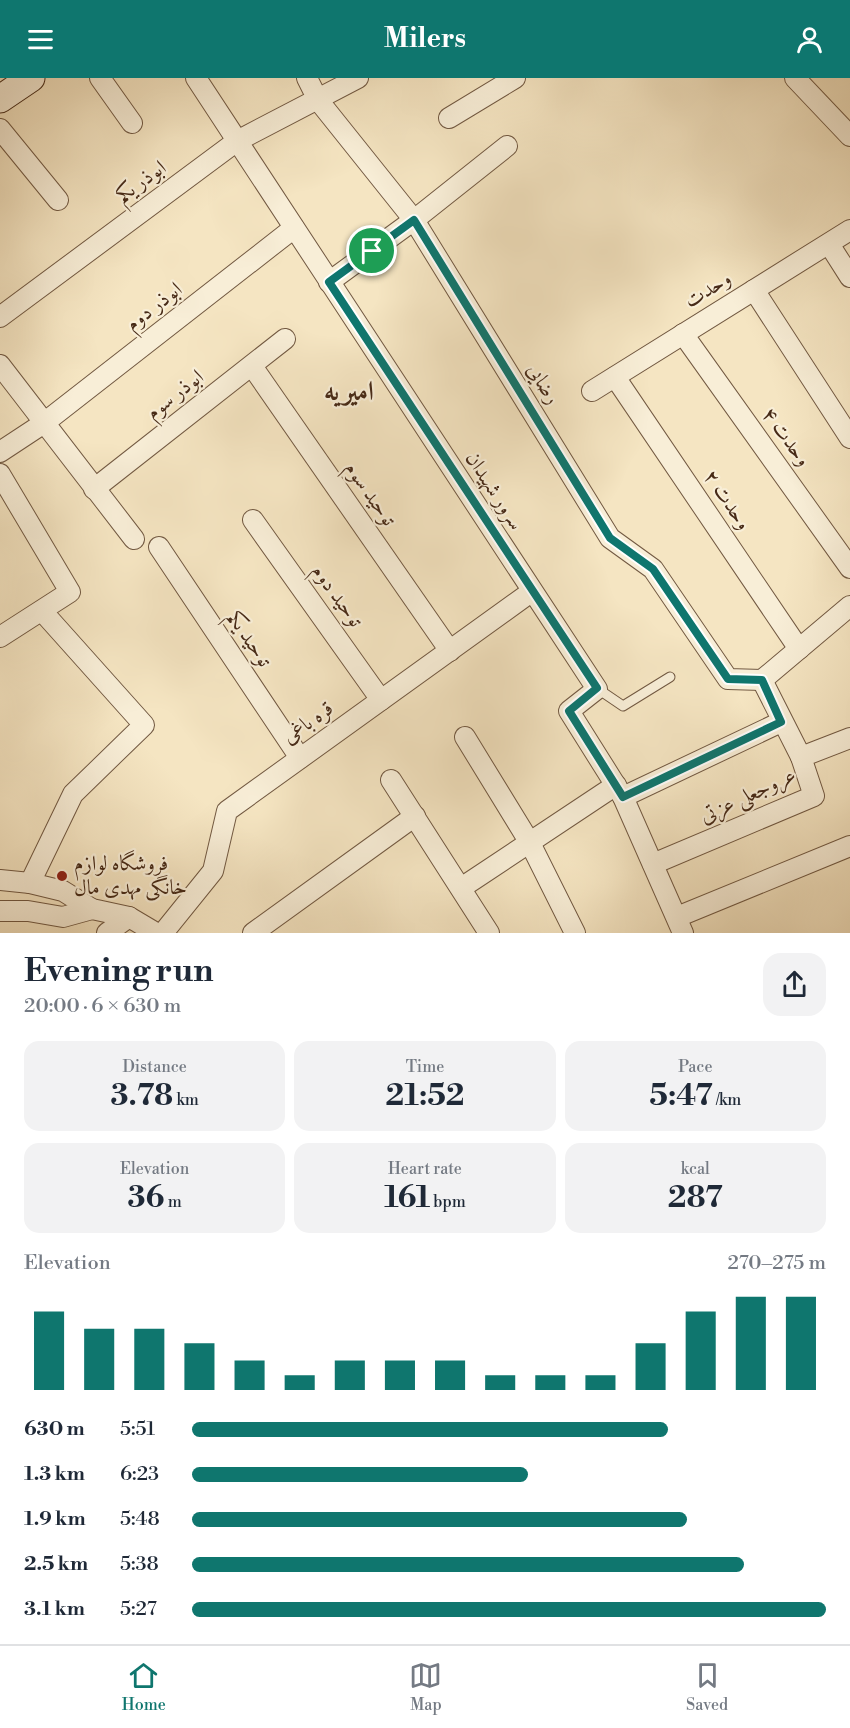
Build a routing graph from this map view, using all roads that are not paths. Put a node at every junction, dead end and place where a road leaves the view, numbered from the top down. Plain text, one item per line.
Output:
1 (31, 78) edge
2 (100, 78) edge
3 (196, 78) edge
4 (307, 78) edge
5 (358, 78) edge
6 (515, 78) edge
7 (795, 78) edge
8 (0, 99) edge
9 (318, 100) junction
10 (449, 118) dead end
11 (132, 123) dead end
12 (0, 129) edge
13 (850, 136) edge
14 (237, 141) junction
15 (507, 146) dead end
16 (58, 200) dead end
17 (414, 220) junction
18 (294, 228) junction
19 (850, 230) edge
20 (829, 244) junction
21 (850, 277) edge
22 (329, 282) junction
23 (754, 290) junction
24 (0, 316) edge
25 (683, 334) junction
26 (285, 339) dead end
27 (0, 365) edge
28 (252, 366) junction
29 (615, 377) junction
30 (592, 391) dead end
31 (44, 423) junction
32 (850, 438) edge
33 (0, 452) edge
34 (0, 474) edge
35 (94, 489) junction
36 (253, 520) dead end
37 (134, 539) dead end
38 (159, 547) dead end
39 (844, 547) edge
40 (850, 568) edge
41 (531, 592) junction
42 (850, 606) edge
43 (42, 611) junction
44 (0, 637) edge
45 (799, 650) junction
46 (450, 651) junction
47 (670, 677) dead end
48 (762, 680) junction
49 (596, 687) junction
50 (381, 700) junction
51 (781, 722) junction
52 (465, 737) dead end
53 (850, 738) edge
54 (801, 757) junction
55 (300, 758) junction
56 (392, 780) dead end
57 (619, 791) junction
58 (415, 816) junction
59 (530, 843) junction
60 (850, 846) edge
61 (653, 864) junction
62 (0, 880) edge
63 (30, 883) junction
64 (461, 888) junction
65 (92, 909) junction
66 (0, 911) edge
67 (129, 917) junction
68 (680, 925) edge
69 (107, 933) edge
70 (156, 933) edge
71 (163, 933) edge
72 (253, 933) edge
73 (489, 933) edge
74 (575, 933) edge

1 - 8 main road
2 - 11 street
3 - 14 street, سرور شهیدان
4 - 9 street, رضایی
5 - 9 street, ابوذر یکم
6 - 10 street
7 - 13 street
9 - 14 street, ابوذر یکم
9 - 17 street, رضایی
12 - 16 street
14 - 18 street, سرور شهیدان
14 - 24 street, ابوذر یکم
15 - 17 street
17 - 22 street
17 - 48 street, رضایی
18 - 22 street, سرور شهیدان
18 - 31 street, ابوذر دوم
19 - 20 street, وحدت
20 - 21 street
20 - 23 street, وحدت
22 - 41 street, سرور شهیدان
23 - 25 street, وحدت
23 - 32 street
25 - 29 street, وحدت
25 - 39 street, وحدت ۴
26 - 28 street, ابوذر سوم
27 - 31 street
28 - 35 street, ابوذر سوم
28 - 46 street, توحید سوم
29 - 30 street, وحدت
29 - 45 street, وحدت ۲
31 - 33 street, ابوذر دوم
31 - 35 street
34 - 43 street
35 - 37 street
36 - 50 street, توحید دوم
38 - 55 street, توحید یکم
39 - 40 street, وحدت ۴
41 - 46 street, قره باغی
41 - 49 street, سرور شهیدان
42 - 45 street
43 - 44 street
43 - 63 street
45 - 48 street
46 - 50 street, قره باغی
47 - 49 lane
48 - 51 street
49 - 57 street
50 - 55 street, قره باغی
51 - 54 street
51 - 57 street
52 - 59 street
53 - 54 street, عروجعلی عزتی
54 - 61 street, عروجعلی عزتی
55 - 71 street, قره باغی
56 - 58 street
57 - 59 street
57 - 61 street
58 - 64 street
58 - 72 street
59 - 64 street
59 - 74 street
60 - 68 street
61 - 68 street
62 - 63 street
63 - 65 street
64 - 73 street
65 - 66 street
65 - 67 street
67 - 69 street
67 - 70 street

